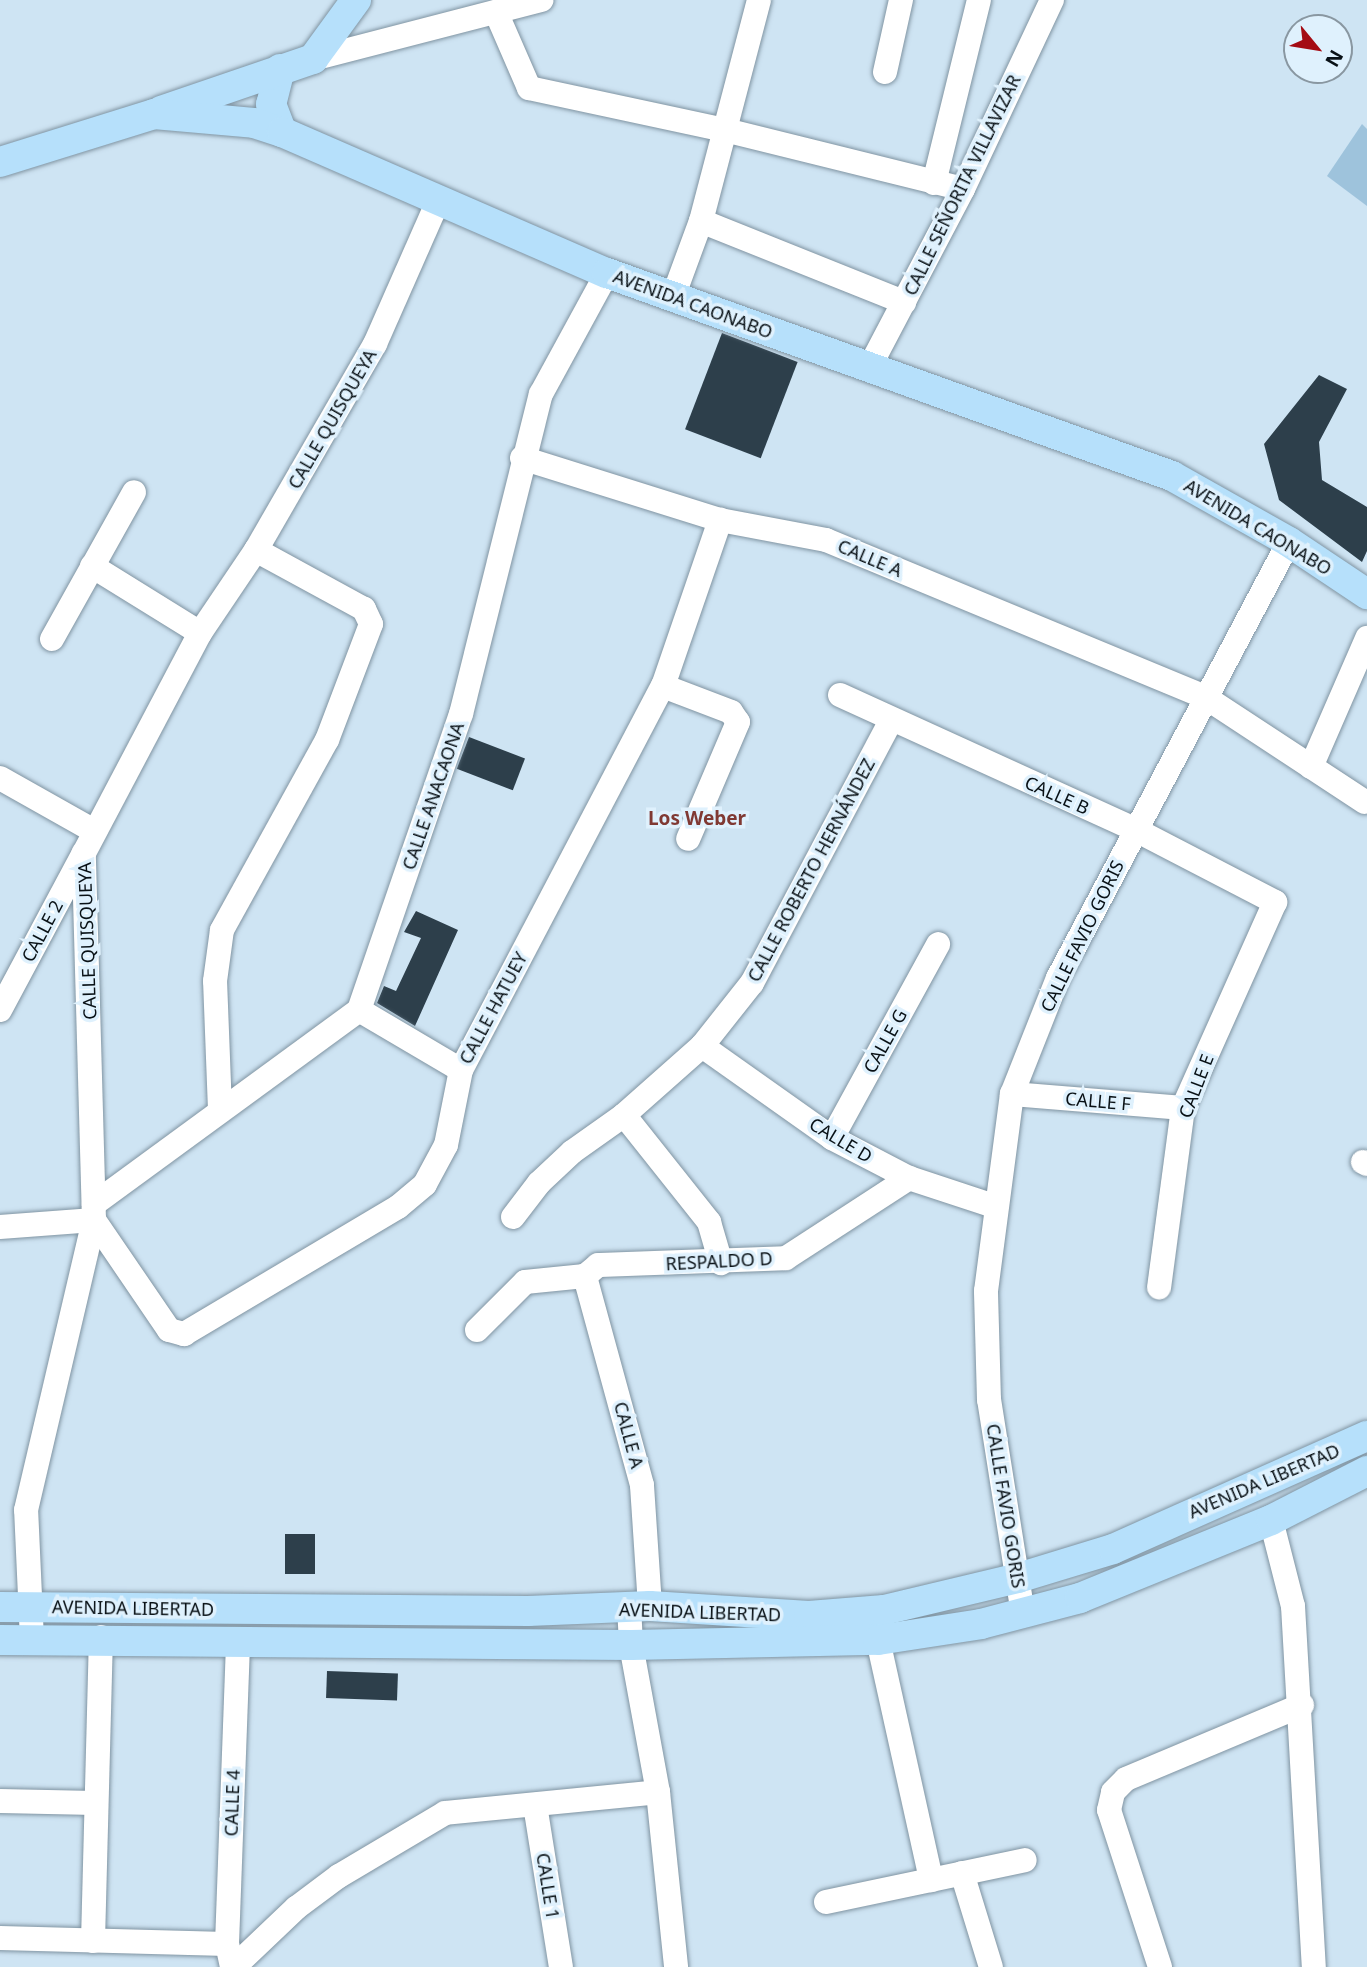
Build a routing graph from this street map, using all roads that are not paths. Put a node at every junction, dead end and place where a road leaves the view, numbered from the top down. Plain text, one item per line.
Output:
1 (356, 0) edge
2 (541, 0) edge
3 (760, 0) edge
4 (901, 0) edge
5 (979, 0) edge
6 (1052, 0) edge
7 (496, 12) junction
8 (313, 59) junction
9 (281, 69) junction
10 (885, 72) dead end
11 (154, 114) junction
12 (725, 130) junction
13 (282, 132) junction
14 (0, 162) edge
15 (934, 183) junction
16 (963, 189) junction
17 (439, 199) junction
18 (701, 221) junction
19 (607, 273) junction
20 (673, 298) junction
21 (904, 302) junction
22 (869, 368) junction
23 (523, 458) junction
24 (134, 492) dead end
25 (720, 520) junction
26 (1289, 542) junction
27 (256, 550) junction
28 (92, 566) junction
29 (1367, 594) edge
30 (200, 633) junction
31 (1367, 638) edge
32 (52, 639) dead end
33 (663, 686) junction
34 (840, 695) dead end
35 (1205, 697) junction
36 (891, 720) junction
37 (1311, 767) junction
38 (0, 778) edge
39 (1365, 802) dead end
40 (1136, 830) junction
41 (688, 839) dead end
42 (89, 842) junction
43 (1272, 898) joint
44 (938, 943) dead end
45 (0, 1010) edge
46 (359, 1010) junction
47 (702, 1046) junction
48 (461, 1070) junction
49 (1012, 1094) junction
50 (1183, 1108) junction
51 (220, 1110) junction
52 (624, 1115) junction
53 (832, 1138) junction
54 (909, 1178) junction
55 (994, 1206) junction
56 (94, 1212) junction
57 (513, 1217) dead end
58 (0, 1227) edge
59 (721, 1263) junction
60 (588, 1273) junction
61 (1159, 1287) dead end
62 (477, 1330) dead end
63 (1367, 1436) edge
64 (1367, 1471) edge
65 (1271, 1520) junction
66 (1018, 1578) junction
67 (639, 1606) junction
68 (0, 1607) edge
69 (31, 1608) junction
70 (1023, 1614) junction
71 (101, 1637) junction
72 (237, 1639) junction
73 (0, 1640) edge
74 (32, 1640) junction
75 (878, 1640) junction
76 (631, 1645) junction
77 (1302, 1705) junction
78 (658, 1792) junction
79 (0, 1801) edge
80 (95, 1803) junction
81 (534, 1805) junction
82 (1025, 1860) dead end
83 (962, 1873) junction
84 (932, 1880) junction
85 (826, 1902) dead end
86 (0, 1938) edge
87 (93, 1941) junction
88 (231, 1959) edge
89 (561, 1967) edge
90 (676, 1967) edge
91 (991, 1967) edge
92 (1160, 1967) edge
93 (1314, 1967) edge

1 - 8 main road
2 - 7 street
3 - 12 street
4 - 10 street
5 - 15 street
6 - 16 street, CALLE SEÑORITA VILLAVIZAR
7 - 8 street
7 - 12 street
8 - 9 main road
9 - 11 main road
9 - 13 main road
11 - 13 main road, AVENIDA CAONABO
11 - 14 main road, AVENIDA CAONABO
12 - 15 street
12 - 18 street
13 - 17 main road, AVENIDA CAONABO
15 - 16 street
16 - 21 street, CALLE SEÑORITA VILLAVIZAR
17 - 19 main road, AVENIDA CAONABO
17 - 27 street, CALLE QUISQUEYA
18 - 20 street
18 - 21 street
19 - 20 main road, AVENIDA CAONABO
19 - 23 street, CALLE ANACAONA
20 - 22 main road, AVENIDA CAONABO
21 - 22 street, CALLE SEÑORITA VILLAVIZAR
22 - 26 main road, AVENIDA CAONABO
23 - 25 street, CALLE A
23 - 46 street, CALLE ANACAONA
24 - 28 street
25 - 33 street, CALLE HATUEY
25 - 35 street, CALLE A
26 - 29 main road, AVENIDA CAONABO
26 - 35 street, CALLE FAVIO GORIS
27 - 30 street, CALLE QUISQUEYA
27 - 51 street
28 - 30 street
28 - 32 street
30 - 42 street, CALLE QUISQUEYA
31 - 37 street
33 - 41 street
33 - 48 street, CALLE HATUEY
34 - 36 street, CALLE B
35 - 37 street, CALLE A
35 - 40 street, CALLE FAVIO GORIS
36 - 40 street, CALLE B
36 - 47 street, CALLE ROBERTO HERNÁNDEZ
37 - 39 street, CALLE A
38 - 42 street
40 - 43 street, CALLE B
40 - 49 street, CALLE FAVIO GORIS
42 - 45 street, CALLE 2
42 - 56 street, CALLE QUISQUEYA
43 - 50 street, CALLE E
44 - 53 street, CALLE G
46 - 48 street
46 - 51 street
47 - 52 street, CALLE ROBERTO HERNÁNDEZ
47 - 53 street, CALLE D
48 - 56 street, CALLE HATUEY
49 - 50 street, CALLE F
49 - 55 street, CALLE FAVIO GORIS
50 - 61 street, CALLE E
51 - 56 street
52 - 57 street, CALLE ROBERTO HERNÁNDEZ
52 - 59 street
53 - 54 street, CALLE D
54 - 55 street, CALLE D
54 - 59 street, RESPALDO D
55 - 66 street, CALLE FAVIO GORIS
56 - 58 street
56 - 69 street, CALLE QUISQUEYA
59 - 60 street, RESPALDO D
60 - 62 street, RESPALDO D
60 - 67 street, CALLE A
63 - 66 main road, AVENIDA LIBERTAD
64 - 65 main road, AVENIDA LIBERTAD
65 - 70 main road, AVENIDA LIBERTAD
65 - 77 street
66 - 67 main road, AVENIDA LIBERTAD
66 - 70 street, CALLE FAVIO GORIS
67 - 69 main road, AVENIDA LIBERTAD
67 - 76 street, CALLE A
68 - 69 main road, AVENIDA LIBERTAD
69 - 74 street, CALLE QUISQUEYA
70 - 75 main road, AVENIDA LIBERTAD
71 - 72 main road, AVENIDA LIBERTAD
71 - 74 main road, AVENIDA LIBERTAD
71 - 80 street
72 - 76 main road, AVENIDA LIBERTAD
72 - 88 street, CALLE 4
73 - 74 main road, AVENIDA LIBERTAD
75 - 76 main road, AVENIDA LIBERTAD
75 - 84 street
76 - 78 street, CALLE A
77 - 92 street
77 - 93 street
78 - 81 street
78 - 90 street, CALLE A
79 - 80 street
80 - 87 street
81 - 88 street
81 - 89 street, CALLE 1
82 - 83 street
83 - 84 street
83 - 91 street
84 - 85 street
86 - 87 street
87 - 88 street

